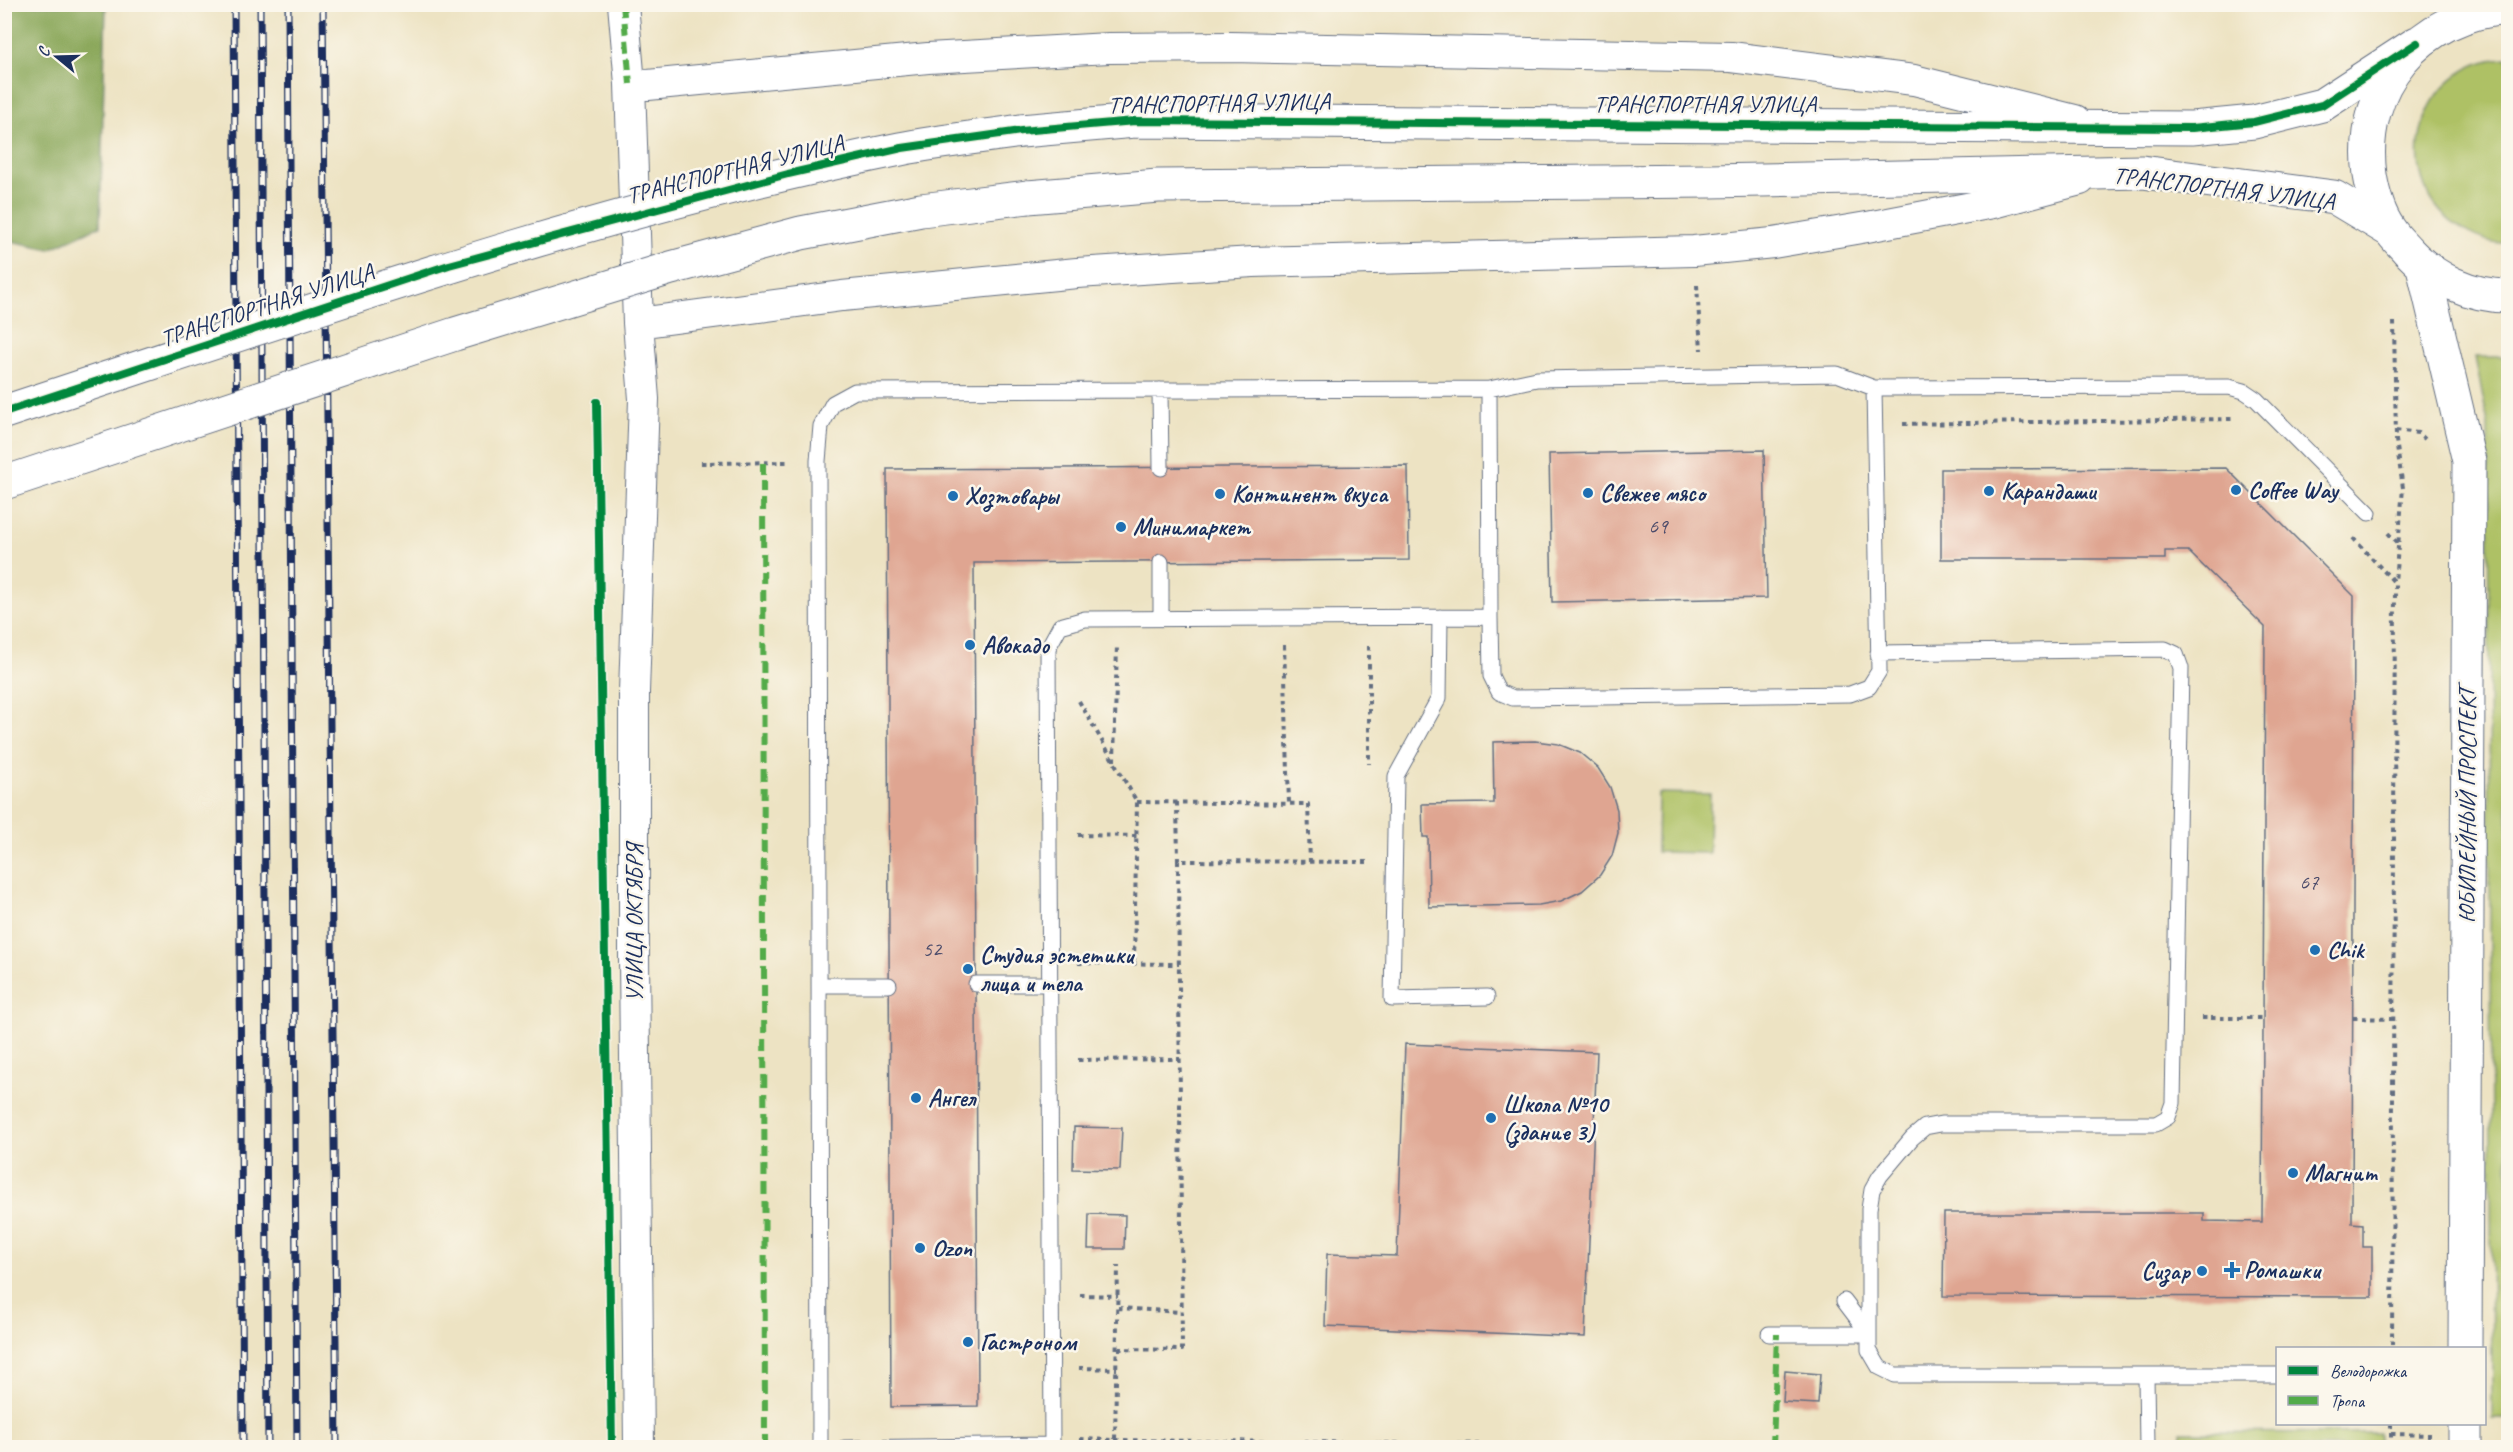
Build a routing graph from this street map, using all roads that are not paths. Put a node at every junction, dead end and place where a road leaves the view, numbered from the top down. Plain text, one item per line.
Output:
1 (622, 4) edge
2 (2508, 8) edge
3 (2417, 43) junction
4 (630, 84) junction
5 (2107, 128) junction
6 (2110, 172) junction
7 (2389, 230) junction
8 (2423, 267) junction
9 (2508, 296) edge
10 (638, 323) junction
11 (1874, 388) junction
12 (1490, 389) junction
13 (1160, 390) junction
14 (4, 412) edge
15 (1161, 468) dead end
16 (4, 483) edge
17 (2369, 513) dead end
18 (1161, 562) dead end
19 (1440, 617) junction
20 (1490, 617) junction
21 (1161, 618) junction
22 (1878, 653) junction
23 (976, 984) dead end
24 (1049, 984) junction
25 (819, 985) junction
26 (889, 985) dead end
27 (1486, 997) dead end
28 (1844, 1301) dead end
29 (1769, 1334) dead end
30 (1869, 1334) junction
31 (2465, 1347) edge
32 (2146, 1375) junction
33 (2276, 1376) edge
34 (2465, 1425) edge
35 (1052, 1443) edge
36 (639, 1448) edge
37 (820, 1448) edge
38 (844, 1448) edge
39 (2147, 1448) edge
40 (2465, 1448) edge

1 - 4 street, УЛИЦА ОКТЯБРЯ
2 - 3 street, ТРАНСПОРТНАЯ УЛИЦА
3 - 5 street, ТРАНСПОРТНАЯ УЛИЦА
3 - 7 street
4 - 5 street
4 - 10 street, УЛИЦА ОКТЯБРЯ
5 - 14 street, ТРАНСПОРТНАЯ УЛИЦА, bridge
6 - 7 street, ТРАНСПОРТНАЯ УЛИЦА
6 - 10 street
6 - 16 street, ТРАНСПОРТНАЯ УЛИЦА, bridge
7 - 8 street
8 - 9 street
8 - 31 street, ЮБИЛЕЙНЫЙ ПРОСПЕКТ
10 - 36 street, УЛИЦА ОКТЯБРЯ
11 - 12 lane
11 - 17 lane
11 - 22 lane
12 - 13 lane
12 - 20 lane
13 - 15 lane
13 - 25 lane
18 - 21 lane
19 - 20 lane
19 - 21 lane
19 - 27 lane
20 - 22 lane
21 - 24 lane
22 - 30 lane
23 - 24 lane
24 - 35 lane
25 - 26 lane
25 - 37 lane
28 - 30 lane
29 - 30 lane
30 - 32 lane
32 - 33 lane
32 - 39 lane
34 - 40 street
35 - 38 lane

